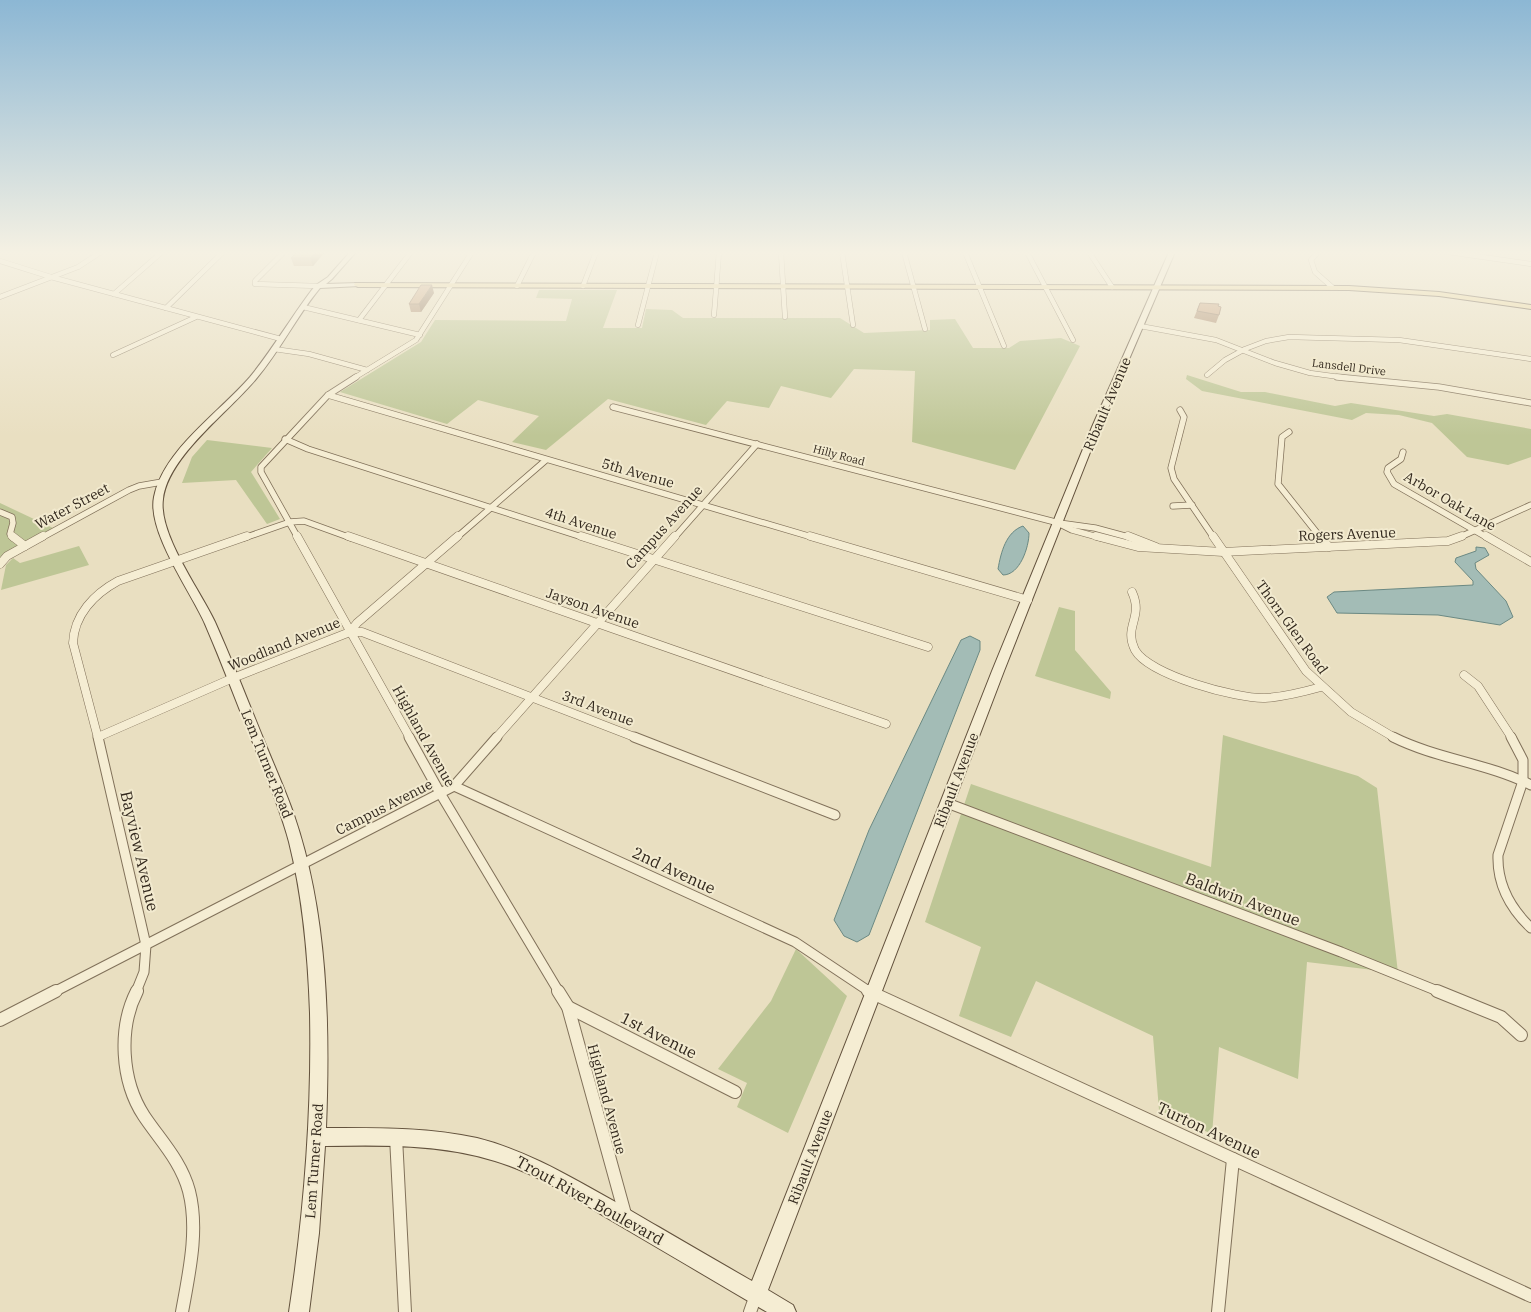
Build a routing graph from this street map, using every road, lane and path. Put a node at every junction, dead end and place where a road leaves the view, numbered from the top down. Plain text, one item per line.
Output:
1 (183, 313) edge
2 (299, 313) edge
3 (330, 313) edge
4 (364, 313) edge
5 (433, 313) edge
6 (641, 313) edge
7 (785, 313) edge
8 (851, 313) edge
9 (920, 313) edge
10 (991, 313) edge
11 (1059, 313) edge
12 (1145, 313) edge
13 (196, 317) junction
14 (785, 317) dead end
15 (359, 320) junction
16 (638, 325) dead end
17 (853, 325) dead end
18 (1140, 326) junction
19 (925, 330) dead end
20 (420, 334) junction
21 (281, 340) junction
22 (1073, 340) dead end
23 (1004, 346) dead end
24 (274, 349) junction
25 (1242, 350) junction
26 (113, 354) dead end
27 (1531, 359) edge
28 (367, 370) junction
29 (1207, 375) dead end
30 (328, 395) junction
31 (1531, 403) edge
32 (614, 407) dead end
33 (1180, 410) dead end
34 (1289, 432) dead end
35 (285, 439) junction
36 (756, 444) junction
37 (1403, 452) dead end
38 (546, 460) junction
39 (162, 482) junction
40 (702, 504) junction
41 (1531, 505) edge
42 (1173, 506) dead end
43 (1192, 506) junction
44 (490, 507) junction
45 (0, 512) edge
46 (290, 522) junction
47 (1058, 523) junction
48 (1476, 530) junction
49 (25, 546) junction
50 (1329, 547) junction
51 (1223, 552) junction
52 (4, 557) edge
53 (653, 559) junction
54 (178, 560) junction
55 (428, 562) junction
56 (1531, 562) edge
57 (0, 564) edge
58 (1132, 592) dead end
59 (1028, 600) junction
60 (598, 623) junction
61 (350, 632) junction
62 (928, 647) dead end
63 (1464, 675) dead end
64 (233, 678) junction
65 (1321, 687) junction
66 (532, 698) junction
67 (886, 724) dead end
68 (98, 738) junction
69 (1527, 783) edge
70 (454, 786) junction
71 (440, 793) junction
72 (947, 802) junction
73 (835, 815) dead end
74 (301, 864) junction
75 (1531, 928) edge
76 (146, 945) junction
77 (873, 994) junction
78 (568, 1007) junction
79 (0, 1020) edge
80 (1521, 1035) dead end
81 (735, 1092) dead end
82 (318, 1137) junction
83 (396, 1137) junction
84 (1233, 1159) junction
85 (626, 1218) junction
86 (1531, 1296) edge
87 (753, 1303) edge
88 (182, 1312) edge
89 (299, 1312) edge
90 (405, 1312) edge
91 (786, 1312) edge
92 (1218, 1312) edge

1 - 13 street
2 - 21 street, Lem Turner Road
3 - 15 street
4 - 15 street
5 - 20 street
6 - 16 street
7 - 14 street
8 - 17 street
9 - 19 street
10 - 23 street
11 - 22 street
12 - 18 street, Ribault Avenue
13 - 21 street
13 - 26 street
15 - 20 street
18 - 25 street, Lansdell Drive
18 - 47 street, Ribault Avenue
20 - 28 street, Highland Avenue
21 - 24 street, Lem Turner Road
24 - 28 street
24 - 39 street, Lem Turner Road
25 - 27 street
25 - 29 street
25 - 31 street, Lansdell Drive
28 - 30 street, Highland Avenue
30 - 35 street, Highland Avenue
30 - 38 street, 5th Avenue
32 - 36 street, Hilly Road
33 - 43 street, Thorn Glen Road
34 - 50 street
35 - 44 street, 4th Avenue
35 - 46 street, Highland Avenue
36 - 40 street, Campus Avenue
36 - 47 street, Hilly Road
37 - 48 street, Arbor Oak Lane
38 - 40 street, 5th Avenue
38 - 44 street, Woodland Avenue
39 - 49 street, Water Street
39 - 54 street, Lem Turner Road
40 - 53 street, Campus Avenue
40 - 59 street, 5th Avenue
41 - 48 street, Rogers Avenue
42 - 43 street
43 - 51 street, Thorn Glen Road
44 - 53 street, 4th Avenue
44 - 55 street, Woodland Avenue
45 - 49 street
46 - 54 street, Bayview Avenue
46 - 55 street, Jayson Avenue
46 - 61 street, Highland Avenue
47 - 51 street, Rogers Avenue
47 - 59 street, Ribault Avenue
48 - 50 street, Rogers Avenue
48 - 56 street, Arbor Oak Lane
49 - 52 street, Water Street
50 - 51 street, Rogers Avenue
51 - 65 street, Thorn Glen Road
52 - 57 street, Water Street
53 - 60 street, Campus Avenue
53 - 62 street, 4th Avenue
54 - 64 street, Lem Turner Road
54 - 68 street, Bayview Avenue
55 - 60 street, Jayson Avenue
55 - 61 street, Woodland Avenue
58 - 65 street
59 - 72 street, Ribault Avenue
60 - 66 street, Campus Avenue
60 - 67 street, Jayson Avenue
61 - 64 street, Woodland Avenue
61 - 66 street, 3rd Avenue
61 - 71 street, Highland Avenue
63 - 69 street
64 - 68 street, Woodland Avenue
64 - 74 street, Lem Turner Road
65 - 69 street, Thorn Glen Road
66 - 70 street, Campus Avenue
66 - 73 street, 3rd Avenue
68 - 76 street, Bayview Avenue
69 - 75 street
70 - 71 street, Campus Avenue
70 - 77 street, 2nd Avenue
71 - 74 street, Campus Avenue
71 - 78 street, Highland Avenue
72 - 77 street, Ribault Avenue
72 - 80 street, Baldwin Avenue
74 - 76 street, Campus Avenue
74 - 82 street, Lem Turner Road
76 - 79 street, Campus Avenue
76 - 88 street, Bayview Avenue
77 - 84 street, Turton Avenue
77 - 87 street, Ribault Avenue
78 - 81 street, 1st Avenue
78 - 85 street, Highland Avenue
82 - 83 street, Trout River Boulevard
82 - 89 street, Lem Turner Road
83 - 85 street, Trout River Boulevard
83 - 90 street
84 - 86 street, Turton Avenue
84 - 92 street
85 - 87 street, Trout River Boulevard
87 - 91 street, Trout River Boulevard

